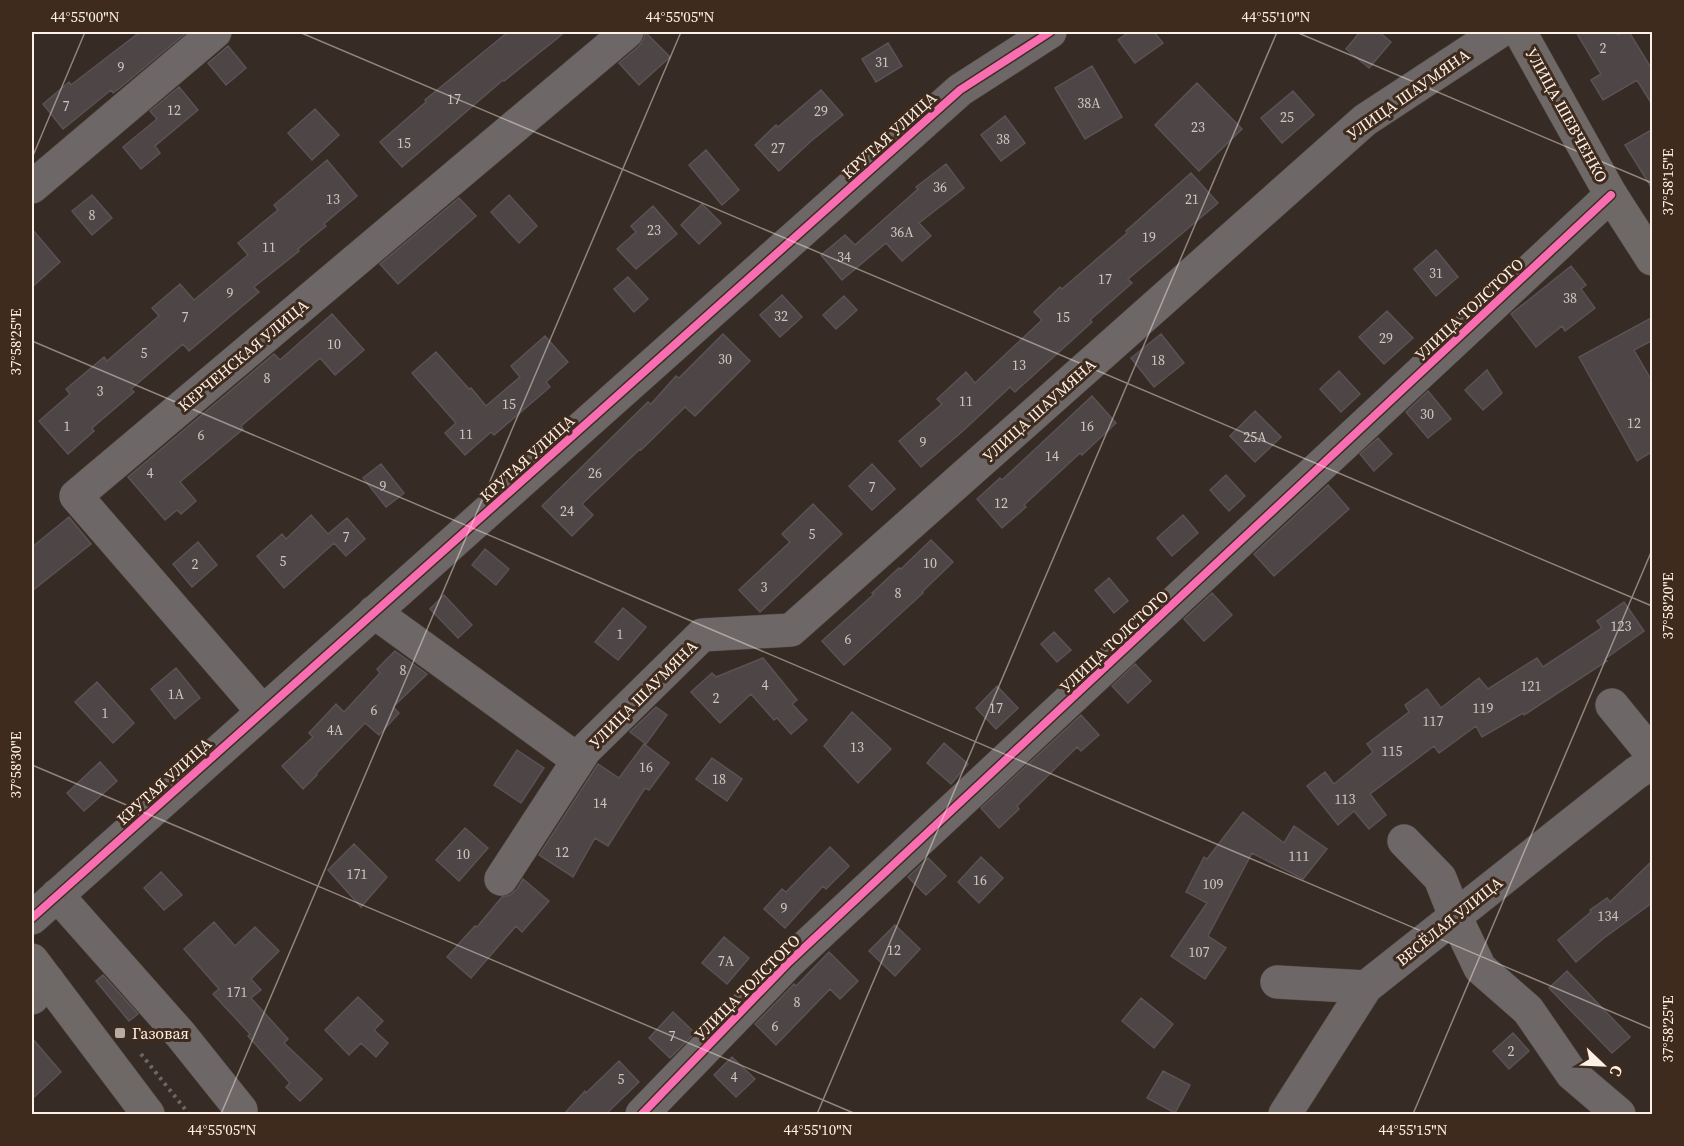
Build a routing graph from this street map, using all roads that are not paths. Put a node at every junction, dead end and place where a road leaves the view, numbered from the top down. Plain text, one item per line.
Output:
1 (215, 32) edge
2 (627, 32) edge
3 (1050, 32) edge
4 (1499, 32) edge
5 (1520, 32) edge
6 (32, 188) edge
7 (1611, 195) junction
8 (1653, 259) edge
9 (374, 612) junction
10 (1612, 705) dead end
11 (262, 711) junction
12 (1653, 754) edge
13 (578, 760) junction
14 (1653, 763) edge
15 (1404, 841) dead end
16 (501, 879) dead end
17 (57, 895) junction
18 (1455, 916) junction
19 (32, 918) edge
20 (37, 980) edge
21 (1277, 982) dead end
22 (1366, 987) junction
23 (241, 1110) dead end
24 (148, 1114) edge
25 (642, 1114) edge
26 (1285, 1114) edge
27 (1619, 1114) edge

1 - 6 street
2 - 11 street, КЕРЧЕНСКАЯ УЛИЦА
3 - 9 street, КРУТАЯ УЛИЦА
4 - 13 street, УЛИЦА ШАУМЯНА
5 - 7 main road, УЛИЦА ШЕВЧЕНКО
7 - 8 main road, УЛИЦА ШЕВЧЕНКО
7 - 25 street, УЛИЦА ТОЛСТОГО
9 - 11 street, КРУТАЯ УЛИЦА
9 - 13 street, УЛИЦА ШАУМЯНА
10 - 12 street
11 - 17 street, КРУТАЯ УЛИЦА
13 - 16 street, УЛИЦА ШАУМЯНА
14 - 18 street, ВЕСЁЛАЯ УЛИЦА
15 - 18 street
17 - 19 street, КРУТАЯ УЛИЦА
17 - 23 street
18 - 22 street, ВЕСЁЛАЯ УЛИЦА
18 - 27 street
20 - 24 main road
21 - 22 street
22 - 26 street, ВЕСЁЛАЯ УЛИЦА

